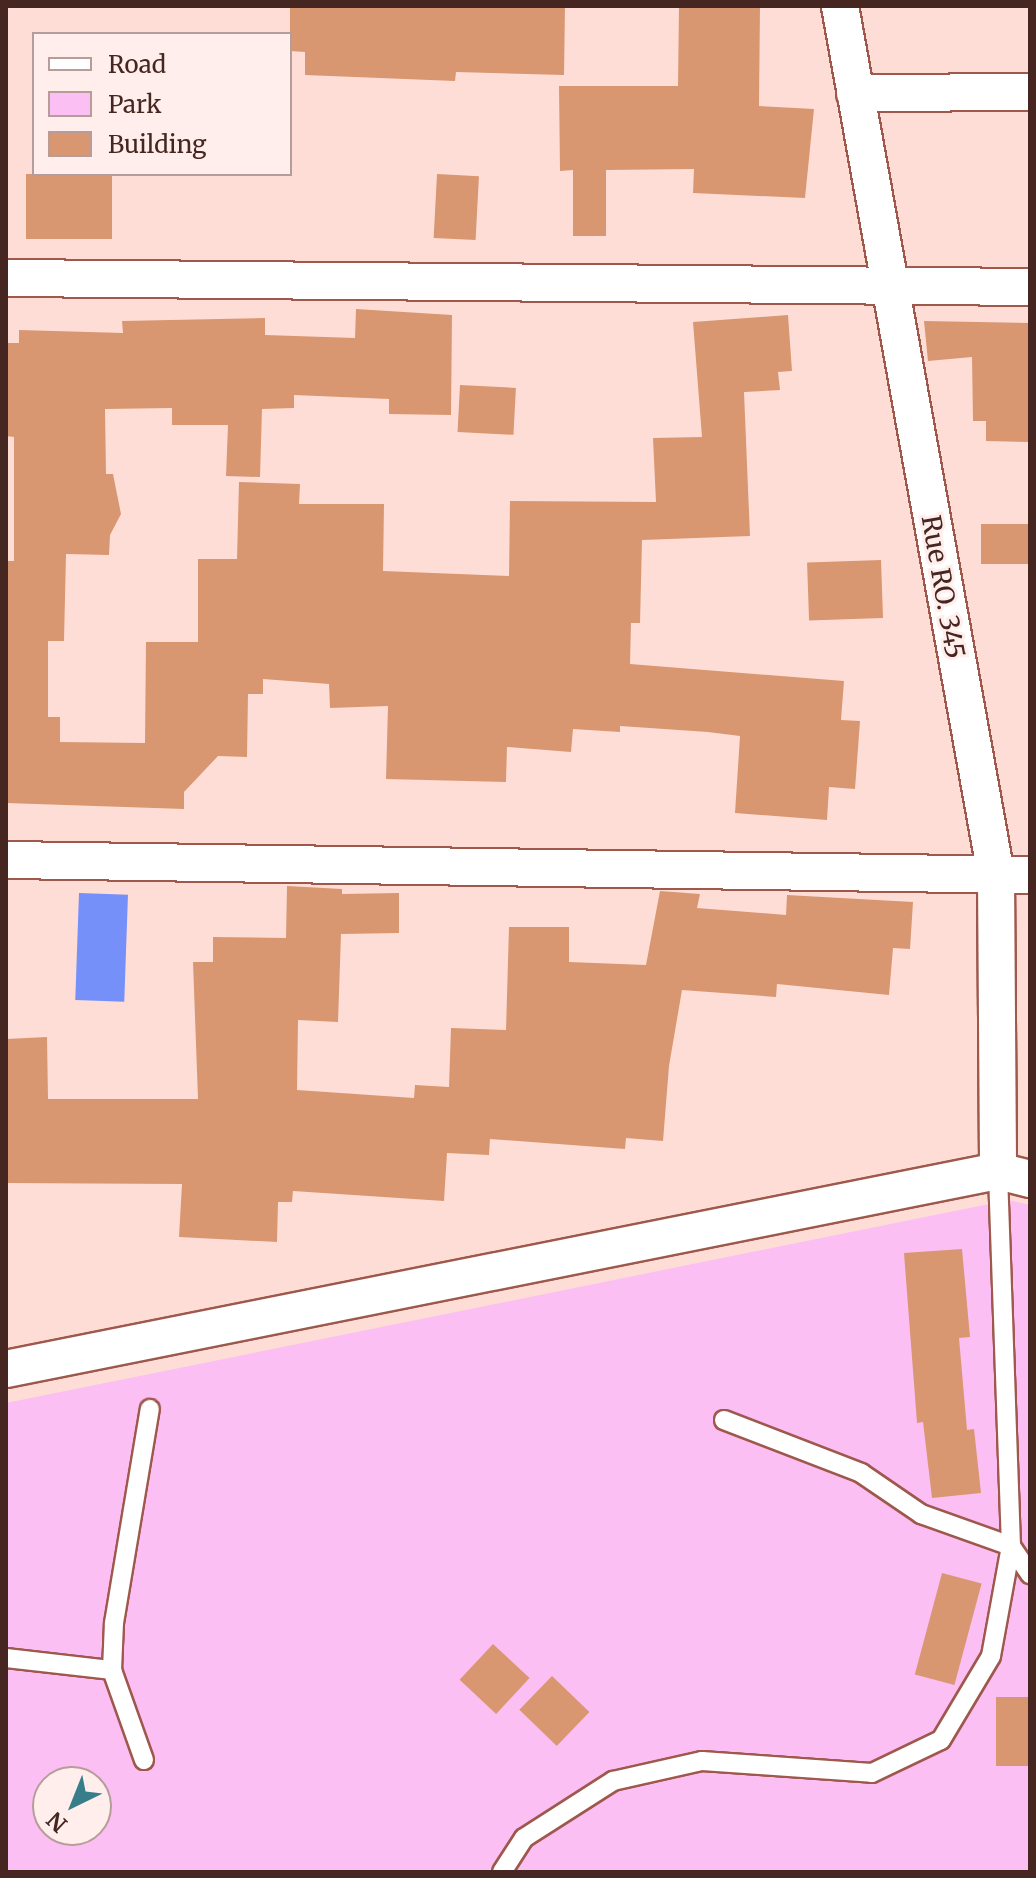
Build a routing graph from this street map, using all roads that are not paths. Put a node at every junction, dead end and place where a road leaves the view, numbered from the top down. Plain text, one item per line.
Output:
1 (840, 6) edge
2 (1030, 92) edge
3 (855, 93) junction
4 (6, 278) edge
5 (887, 284) junction
6 (1030, 287) edge
7 (6, 860) edge
8 (1013, 875) edge
9 (1014, 1175) edge
10 (6, 1369) edge
11 (150, 1409) dead end
12 (724, 1420) dead end
13 (1011, 1546) junction
14 (1030, 1574) edge
15 (6, 1658) edge
16 (112, 1670) junction
17 (144, 1760) dead end
18 (502, 1872) edge

1 - 3 street, Rue RO. 345
2 - 3 street
3 - 5 street, Rue RO. 345
4 - 5 street
5 - 6 street
5 - 8 street, Rue RO. 345
7 - 8 street
8 - 9 street, Rue RO. 345
9 - 10 street
9 - 13 lane
11 - 16 lane
12 - 13 lane
13 - 14 lane
13 - 18 lane
15 - 16 lane
16 - 17 lane

